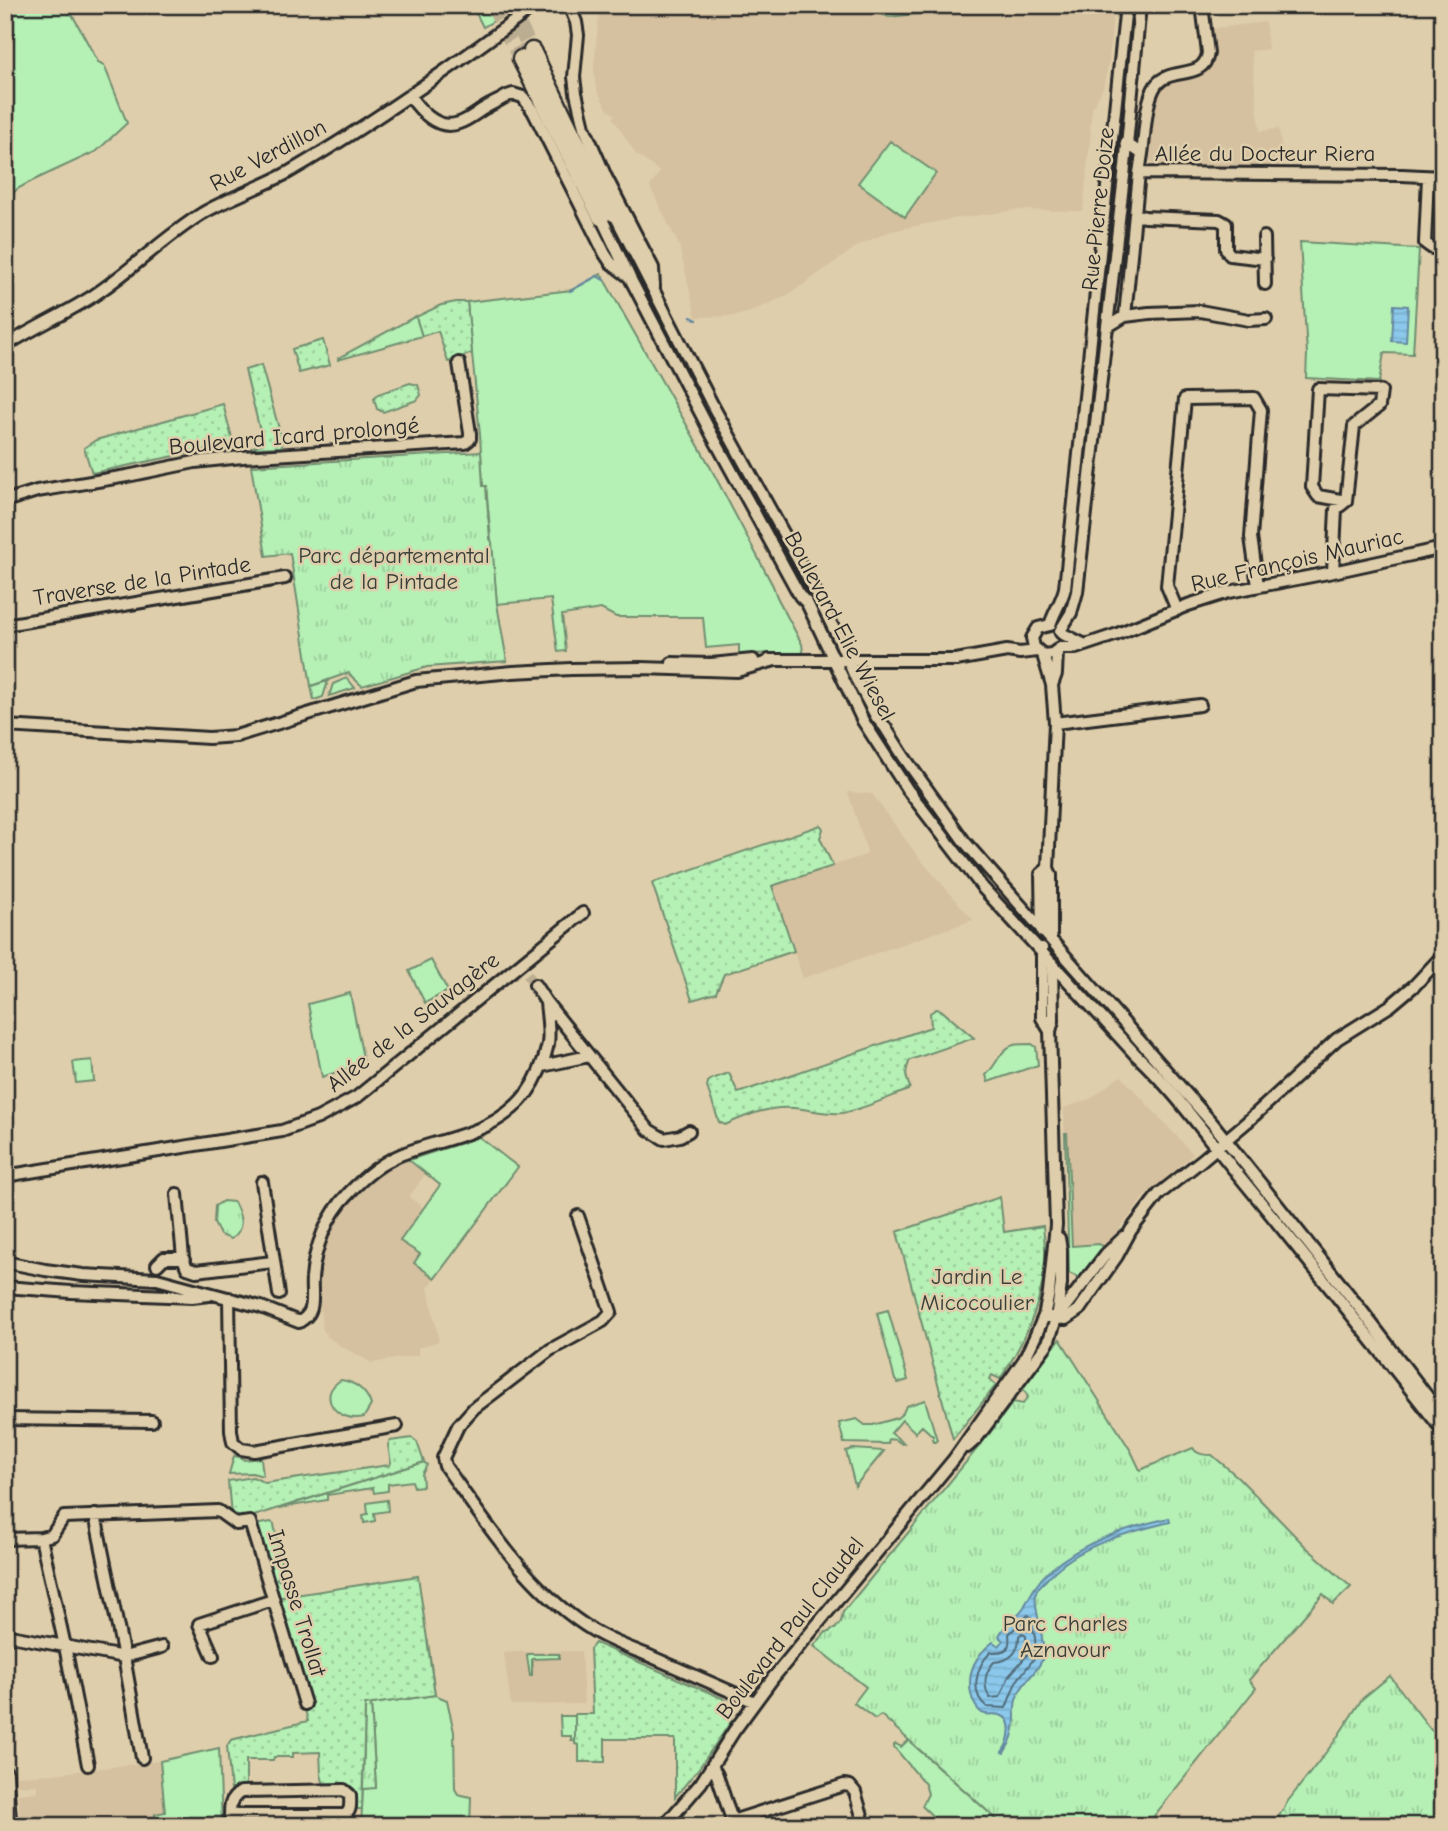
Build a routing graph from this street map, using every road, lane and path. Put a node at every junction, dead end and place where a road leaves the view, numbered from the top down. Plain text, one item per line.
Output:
1 (536, 5) edge
2 (569, 5) edge
3 (1126, 5) edge
4 (1140, 5) edge
5 (1202, 5) edge
6 (526, 55) tunnel mouth
7 (410, 96) junction
8 (1126, 143) junction
9 (1142, 154) junction
10 (1139, 173) junction
11 (1428, 177) junction
12 (1443, 177) edge
13 (607, 215) junction
14 (1135, 215) junction
15 (1264, 237) dead end
16 (1443, 249) edge
17 (1265, 259) junction
18 (630, 278) junction
19 (1265, 284) dead end
20 (654, 291) junction
21 (1125, 316) junction
22 (1266, 319) dead end
23 (1107, 327) junction
24 (5, 344) edge
25 (459, 363) dead end
26 (1082, 416) junction
27 (1097, 417) junction
28 (1346, 500) junction
29 (5, 501) edge
30 (1443, 548) edge
31 (1333, 572) junction
32 (285, 578) dead end
33 (1258, 586) junction
34 (1177, 610) junction
35 (5, 625) edge
36 (1057, 630) junction
37 (1032, 638) junction
38 (1083, 644) junction
39 (1058, 650) junction
40 (1007, 651) junction
41 (1040, 653) junction
42 (834, 660) junction
43 (848, 660) junction
44 (1052, 685) junction
45 (1200, 705) dead end
46 (1055, 723) junction
47 (5, 726) edge
48 (1048, 868) junction
49 (583, 913) dead end
50 (1043, 930) junction
51 (1051, 939) junction
52 (1041, 952) junction
53 (1443, 955) edge
54 (1052, 964) junction
55 (535, 985) tunnel mouth
56 (546, 1002) junction
57 (1050, 1031) junction
58 (589, 1056) junction
59 (542, 1066) junction
60 (689, 1130) dead end
61 (1226, 1140) junction
62 (1217, 1148) junction
63 (5, 1176) edge
64 (262, 1182) dead end
65 (177, 1195) dead end
66 (578, 1216) dead end
67 (1056, 1225) junction
68 (183, 1258) junction
69 (5, 1262) edge
70 (273, 1262) junction
71 (157, 1265) junction
72 (144, 1278) junction
73 (157, 1279) junction
74 (5, 1287) edge
75 (279, 1294) dead end
76 (223, 1296) junction
77 (1044, 1316) junction
78 (1056, 1319) junction
79 (1443, 1417) edge
80 (5, 1419) edge
81 (152, 1421) dead end
82 (397, 1426) dead end
83 (1443, 1431) edge
84 (954, 1459) junction
85 (95, 1515) junction
86 (41, 1538) junction
87 (5, 1539) edge
88 (273, 1600) junction
89 (5, 1635) edge
90 (65, 1646) junction
91 (162, 1647) dead end
92 (213, 1656) dead end
93 (124, 1657) junction
94 (755, 1702) junction
95 (305, 1704) dead end
96 (142, 1758) dead end
97 (88, 1765) dead end
98 (712, 1766) junction
99 (5, 1773) edge
100 (231, 1820) edge
101 (733, 1823) edge
102 (9, 1826) edge
103 (664, 1826) edge
104 (865, 1826) edge

1 - 7 street, Rue Verdillon
2 - 20 street
3 - 26 street, Rue Pierre Doize
4 - 8 street, Rue Pierre Doize
5 - 9 street
6 - 13 highway, Boulevard Elie Wiesel
7 - 18 street
7 - 24 street, Rue Verdillon
8 - 9 street, Allée du Docteur Riera
8 - 23 street, Rue Pierre Doize
9 - 10 street, Allée du Docteur Riera
10 - 11 street, Allée du Docteur Riera
10 - 14 street
11 - 12 street, Allée du Docteur Riera
11 - 16 street
13 - 18 street, Boulevard Elie Wiesel
13 - 20 street, Boulevard Elie Wiesel
14 - 17 street
14 - 21 street
15 - 17 street
17 - 19 street
18 - 42 street, Boulevard Elie Wiesel
20 - 43 street, Boulevard Elie Wiesel
21 - 22 street
21 - 23 street
23 - 27 street, Rue Pierre Doize
25 - 29 street, Boulevard Icard prolongé
26 - 27 street
26 - 36 street, Rue Pierre Doize
27 - 36 street, Rue Pierre Doize
28 - 28 street
28 - 31 street
30 - 31 street, Rue François Mauriac
31 - 33 street, Rue François Mauriac
32 - 35 street, Traverse de la Pintade
33 - 34 street, Rue François Mauriac
33 - 34 street
34 - 38 street, Rue François Mauriac
36 - 37 street, Rue François Mauriac
36 - 38 street
36 - 39 street
37 - 40 street, Rue François Mauriac
37 - 41 street
38 - 39 street, Rue François Mauriac
39 - 41 street, Rue François Mauriac
39 - 44 street, Boulevard Paul Claudel
40 - 41 street, Rue François Mauriac
40 - 43 street, Rue François Mauriac
41 - 44 street, Boulevard Paul Claudel
42 - 43 street, Rue François Mauriac
42 - 47 street, Rue François Mauriac
42 - 52 street, Boulevard Elie Wiesel
43 - 50 street, Boulevard Elie Wiesel
44 - 46 street, Boulevard Paul Claudel
45 - 46 street
46 - 48 street, Boulevard Paul Claudel
48 - 50 street, Boulevard Paul Claudel
48 - 51 street, Boulevard Paul Claudel
49 - 63 street, Allée de la Sauvagère
50 - 51 street, Boulevard Elie Wiesel
50 - 52 street, Boulevard Paul Claudel
51 - 54 street, Boulevard Paul Claudel
51 - 61 street, Boulevard Elie Wiesel
52 - 54 street, Boulevard Elie Wiesel
52 - 57 street, Boulevard Paul Claudel
53 - 61 street
54 - 57 street, Boulevard Paul Claudel
54 - 62 street, Boulevard Elie Wiesel
55 - 56 street
56 - 58 street
56 - 59 street
57 - 67 street, Boulevard Paul Claudel
58 - 59 street
58 - 60 street
59 - 76 street
61 - 62 street
61 - 79 street, Boulevard Elie Wiesel
62 - 78 street
62 - 83 street, Boulevard Elie Wiesel
64 - 70 street
65 - 68 street
66 - 94 street
67 - 77 street, Boulevard Paul Claudel
67 - 78 street, Boulevard Paul Claudel
68 - 70 street
68 - 71 street
69 - 72 street
70 - 75 street
71 - 72 street
71 - 73 street
72 - 73 street
73 - 76 street
74 - 76 street
76 - 82 street
77 - 78 street
77 - 84 street, Boulevard Paul Claudel
78 - 84 street, Boulevard Paul Claudel
80 - 81 street
84 - 94 street, Boulevard Paul Claudel
85 - 86 street, Impasse Trollat
85 - 88 street, Impasse Trollat
85 - 93 street
86 - 87 street
86 - 90 street
88 - 92 street
88 - 95 street, Impasse Trollat
89 - 90 street
90 - 93 street
90 - 97 street
91 - 93 street
93 - 96 street
94 - 98 street, Boulevard Paul Claudel
98 - 101 street
98 - 103 street, Boulevard Paul Claudel
99 - 102 main road
100 - 100 street
101 - 104 street

